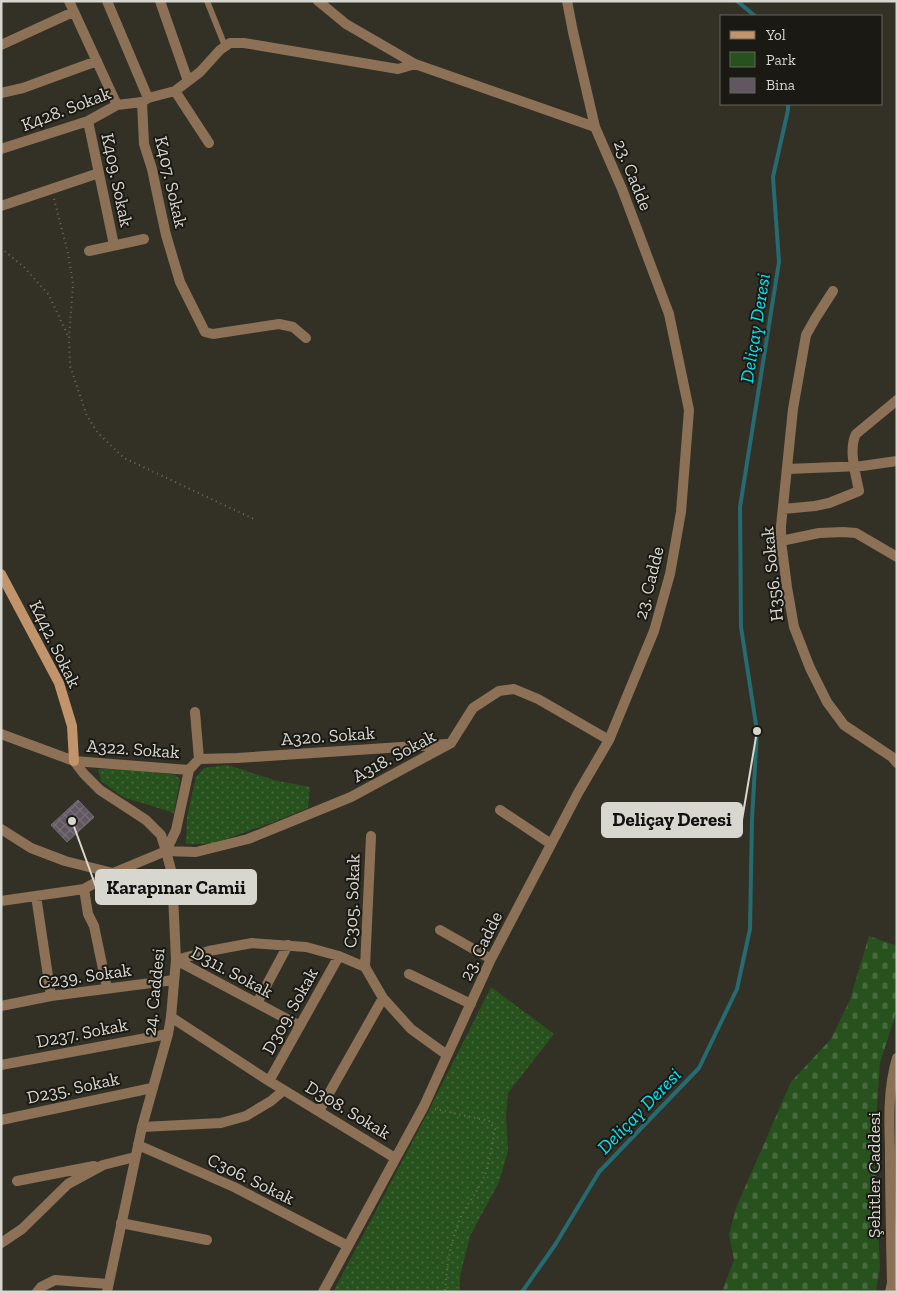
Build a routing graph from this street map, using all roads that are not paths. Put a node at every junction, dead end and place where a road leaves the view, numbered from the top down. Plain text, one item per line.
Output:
1 (69, 1) edge
2 (107, 1) edge
3 (160, 1) edge
4 (207, 1) edge
5 (318, 1) edge
6 (567, 1) edge
7 (73, 12) junction
8 (1, 45) edge
9 (225, 46) junction
10 (97, 61) junction
11 (415, 64) junction
12 (188, 81) junction
13 (175, 91) junction
14 (1, 93) edge
15 (145, 100) junction
16 (117, 105) junction
17 (88, 121) junction
18 (596, 127) junction
19 (210, 143) dead end
20 (1, 149) edge
21 (99, 173) junction
22 (1, 206) edge
23 (144, 239) dead end
24 (114, 245) junction
25 (89, 251) dead end
26 (833, 290) dead end
27 (306, 338) dead end
28 (897, 400) edge
29 (897, 461) edge
30 (854, 466) junction
31 (787, 469) junction
32 (783, 509) junction
33 (781, 541) junction
34 (897, 557) edge
35 (1, 574) edge
36 (195, 712) dead end
37 (1, 734) edge
38 (609, 740) junction
39 (451, 743) junction
40 (199, 759) junction
41 (74, 761) junction
42 (897, 763) edge
43 (190, 770) junction
44 (500, 810) dead end
45 (1, 829) edge
46 (370, 836) dead end
47 (551, 844) junction
48 (166, 851) junction
49 (113, 873) junction
50 (84, 889) junction
51 (36, 896) junction
52 (1, 901) edge
53 (440, 930) dead end
54 (288, 945) junction
55 (339, 956) junction
56 (491, 959) junction
57 (176, 960) junction
58 (365, 967) junction
59 (409, 974) dead end
60 (174, 980) junction
61 (107, 988) junction
62 (52, 996) junction
63 (383, 998) junction
64 (257, 1003) junction
65 (471, 1004) junction
66 (1, 1006) edge
67 (171, 1017) junction
68 (300, 1026) junction
69 (168, 1034) junction
70 (447, 1055) junction
71 (897, 1058) edge
72 (1, 1065) edge
73 (270, 1081) junction
74 (152, 1088) junction
75 (284, 1090) junction
76 (318, 1111) junction
77 (1, 1120) edge
78 (142, 1127) junction
79 (138, 1146) junction
80 (893, 1149) edge
81 (135, 1157) junction
82 (396, 1158) junction
83 (102, 1165) junction
84 (18, 1182) dead end
85 (893, 1193) edge
86 (121, 1222) junction
87 (207, 1240) dead end
88 (1, 1244) edge
89 (348, 1246) junction
90 (66, 1287) edge
91 (108, 1288) edge
92 (37, 1292) edge
93 (323, 1292) edge
94 (890, 1292) edge

1 - 7 street
2 - 15 street
3 - 12 street
4 - 9 lane
5 - 11 street, 23. Cadde
6 - 18 street
7 - 8 street
7 - 10 street
9 - 11 street
9 - 12 street
10 - 14 street
10 - 16 street
11 - 18 street, 23. Cadde
12 - 13 street
13 - 15 street
13 - 19 street
15 - 16 street, K428. Sokak
15 - 27 street, K407. Sokak
16 - 17 street, K428. Sokak
17 - 20 street, K428. Sokak
17 - 21 street, K409. Sokak
18 - 38 street, 23. Cadde
21 - 22 street
21 - 24 street, K409. Sokak
23 - 24 street
24 - 25 street
26 - 31 street, H356. Sokak
28 - 30 street
29 - 30 street
30 - 31 street
30 - 32 street
31 - 32 street, H356. Sokak
32 - 33 street, H356. Sokak
33 - 34 street
33 - 42 street, H356. Sokak
35 - 41 main road, K442. Sokak
36 - 40 street
37 - 41 street
38 - 39 street, A318. Sokak
38 - 47 street, 23. Cadde
39 - 40 street, A320. Sokak
39 - 48 street, A318. Sokak
40 - 43 street
41 - 43 street, A322. Sokak
41 - 48 street, 24. Caddesi
43 - 48 street
44 - 47 street
45 - 49 street
46 - 58 street, C305. Sokak
47 - 56 street, 23. Cadde
48 - 49 street
48 - 57 street, 24. Caddesi
49 - 50 street
50 - 51 street
50 - 61 street
51 - 52 street
51 - 62 street
53 - 56 street
54 - 55 street
54 - 57 street
54 - 64 street
55 - 58 street
55 - 68 street, D309. Sokak
56 - 65 street, 23. Cadde
57 - 60 street, 24. Caddesi
57 - 64 street, D311. Sokak
58 - 63 street
59 - 65 street
60 - 61 street, C239. Sokak
60 - 67 street, 24. Caddesi
61 - 62 street, C239. Sokak
62 - 66 street, C239. Sokak
63 - 70 street
63 - 76 street
64 - 68 street, D311. Sokak
65 - 70 street, 23. Cadde
67 - 69 street, 24. Caddesi
67 - 73 street, D308. Sokak
68 - 73 street, D309. Sokak
69 - 72 street, D237. Sokak
69 - 74 street, 24. Caddesi
70 - 82 street, 23. Cadde
71 - 80 street, Şehitler Caddesi
73 - 75 street, D308. Sokak
74 - 77 street, D235. Sokak
74 - 78 street, 24. Caddesi
75 - 76 street, D308. Sokak
75 - 78 street
76 - 82 street, D308. Sokak
78 - 79 street, 24. Caddesi
79 - 81 street, 24. Caddesi
79 - 89 street, C306. Sokak
80 - 85 street, Şehitler Caddesi
81 - 83 street
81 - 86 street, 24. Caddesi
82 - 89 street, 23. Cadde
83 - 84 street
83 - 88 street
85 - 94 street, Şehitler Caddesi
86 - 87 street
86 - 91 street, 24. Caddesi
89 - 93 street, 23. Cadde
90 - 91 street
90 - 92 street

